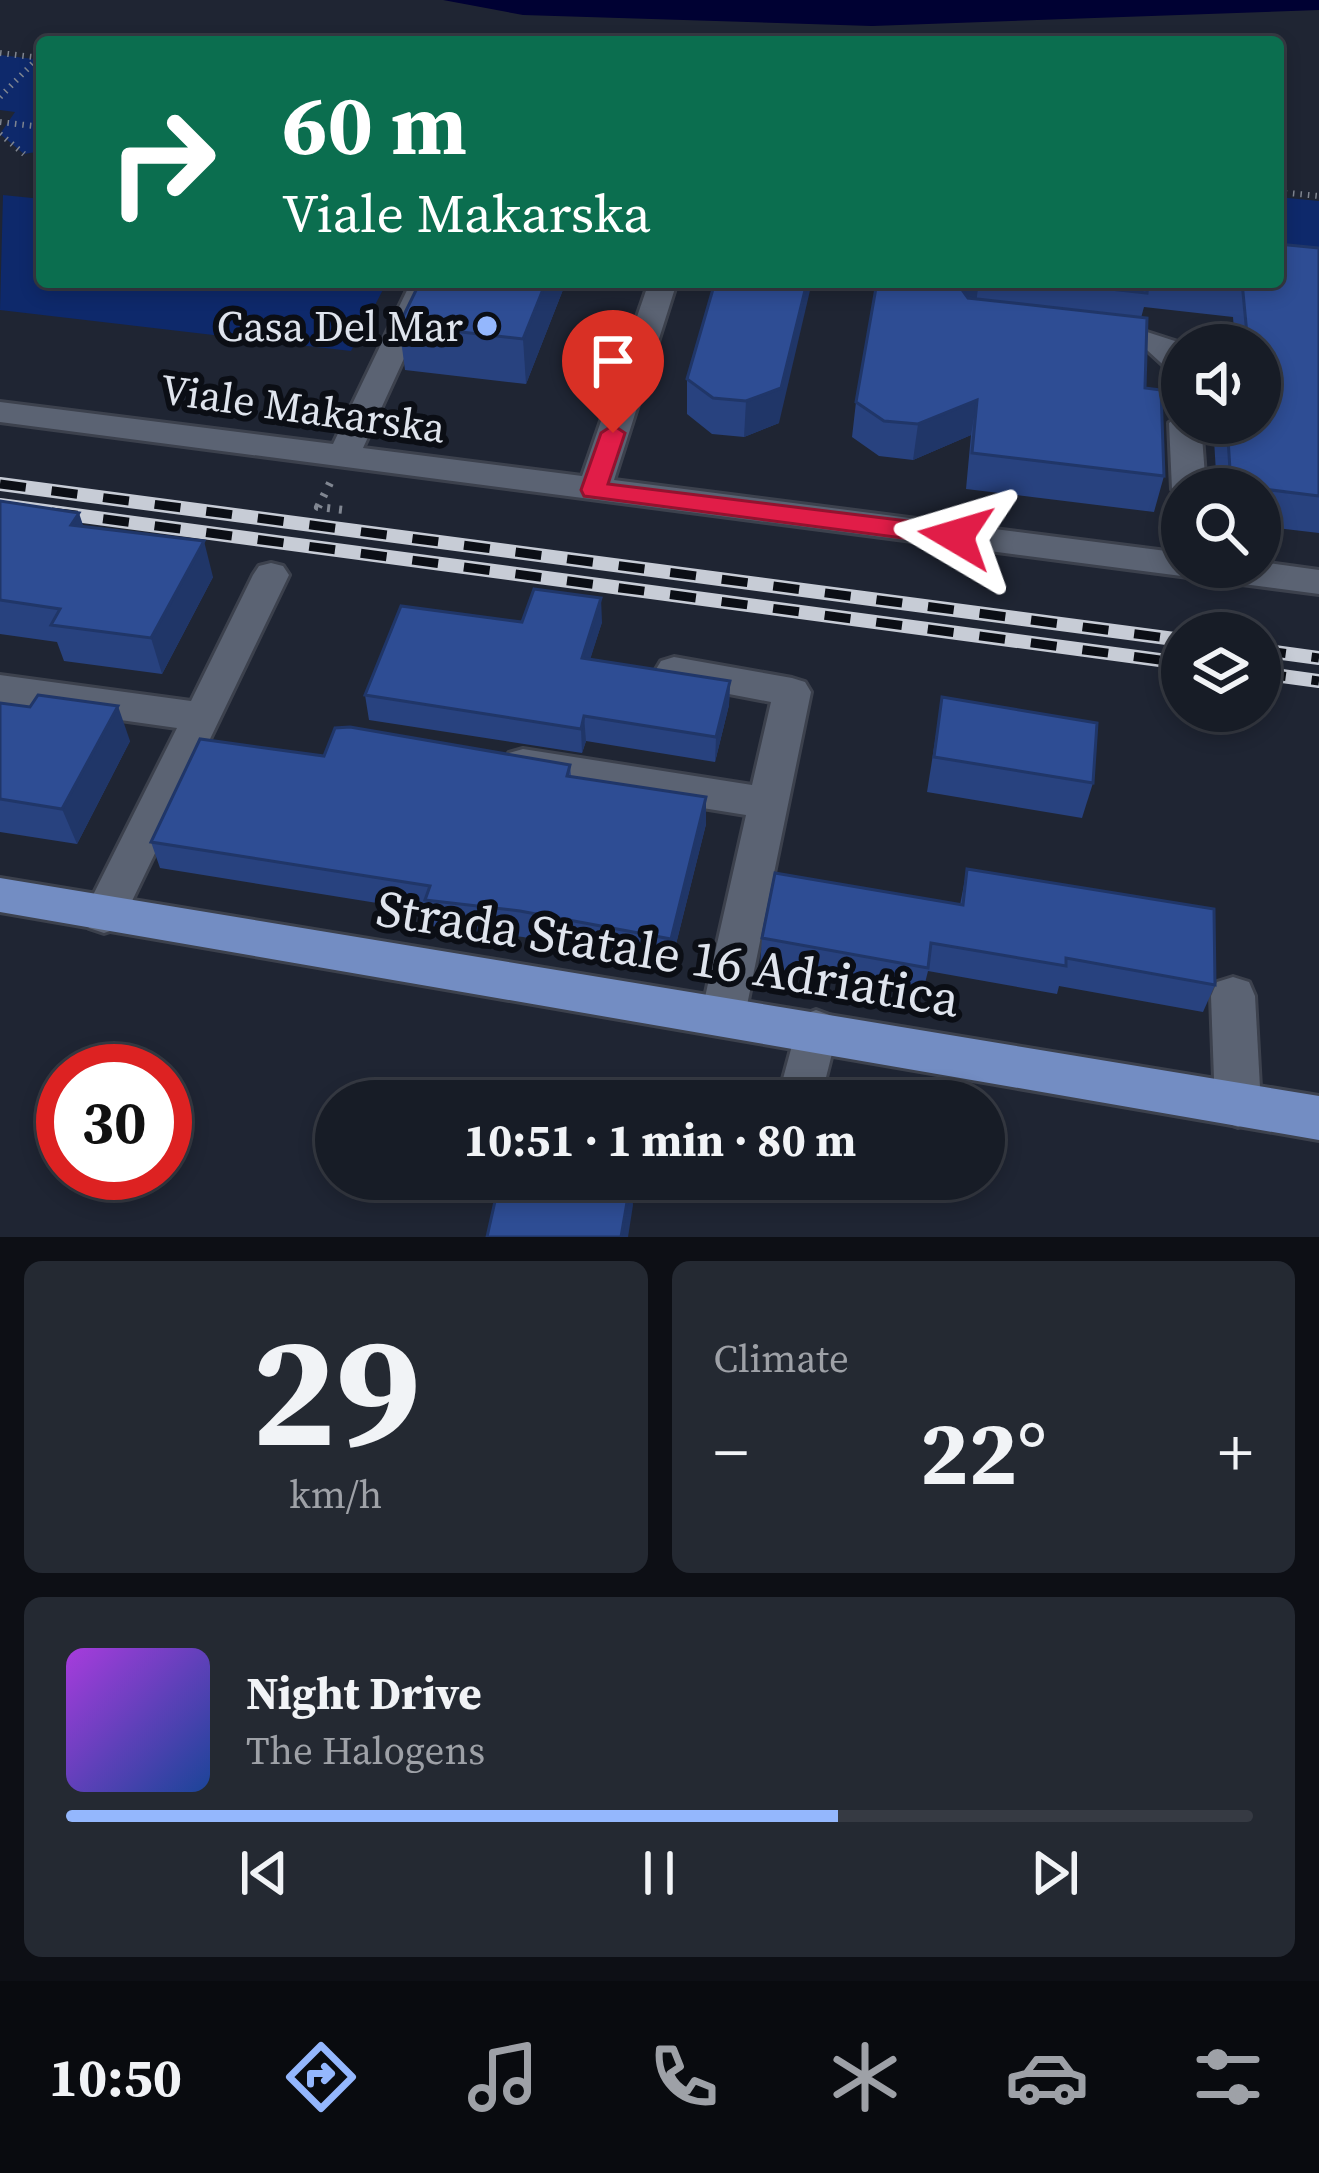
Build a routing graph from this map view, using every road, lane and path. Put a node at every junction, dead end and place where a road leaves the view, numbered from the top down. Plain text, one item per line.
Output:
1 (0, 53) edge
2 (36, 58) edge
3 (36, 62) edge
4 (0, 97) edge
5 (0, 122) edge
6 (36, 126) edge
7 (0, 134) edge
8 (24, 154) dead end
9 (1284, 193) edge
10 (1319, 196) edge
11 (422, 288) edge
12 (661, 288) edge
13 (1066, 332) edge
14 (1161, 346) edge
15 (0, 412) edge
16 (342, 459) junction
17 (593, 490) junction
18 (318, 507) dead end
19 (344, 511) dead end
20 (1161, 562) edge
21 (271, 575) dead end
22 (1281, 577) edge
23 (1319, 582) edge
24 (674, 671) edge
25 (0, 689) edge
26 (202, 717) junction
27 (487, 758) edge
28 (768, 803) junction
29 (0, 895) edge
30 (104, 915) junction
31 (1234, 996) dead end
32 (723, 1016) junction
33 (816, 1030) junction
34 (803, 1080) edge
35 (1238, 1106) junction
36 (1319, 1118) edge

1 - 2 path
3 - 4 path
5 - 6 path
7 - 8 path
9 - 10 path
11 - 16 street
12 - 17 street
13 - 14 street
15 - 16 street, Viale Makarska
16 - 17 street, Viale Makarska
17 - 20 street, Viale Makarska
18 - 19 path
21 - 26 street
22 - 23 street
24 - 28 street
25 - 26 street
26 - 30 street
27 - 28 street
28 - 32 street
29 - 30 main road, Strada Statale 16 Adriatica
30 - 32 main road, Strada Statale 16 Adriatica
31 - 35 street
32 - 33 main road, Strada Statale 16 Adriatica
33 - 34 street
33 - 35 main road, Strada Statale 16 Adriatica
35 - 36 main road, Strada Statale 16 Adriatica

